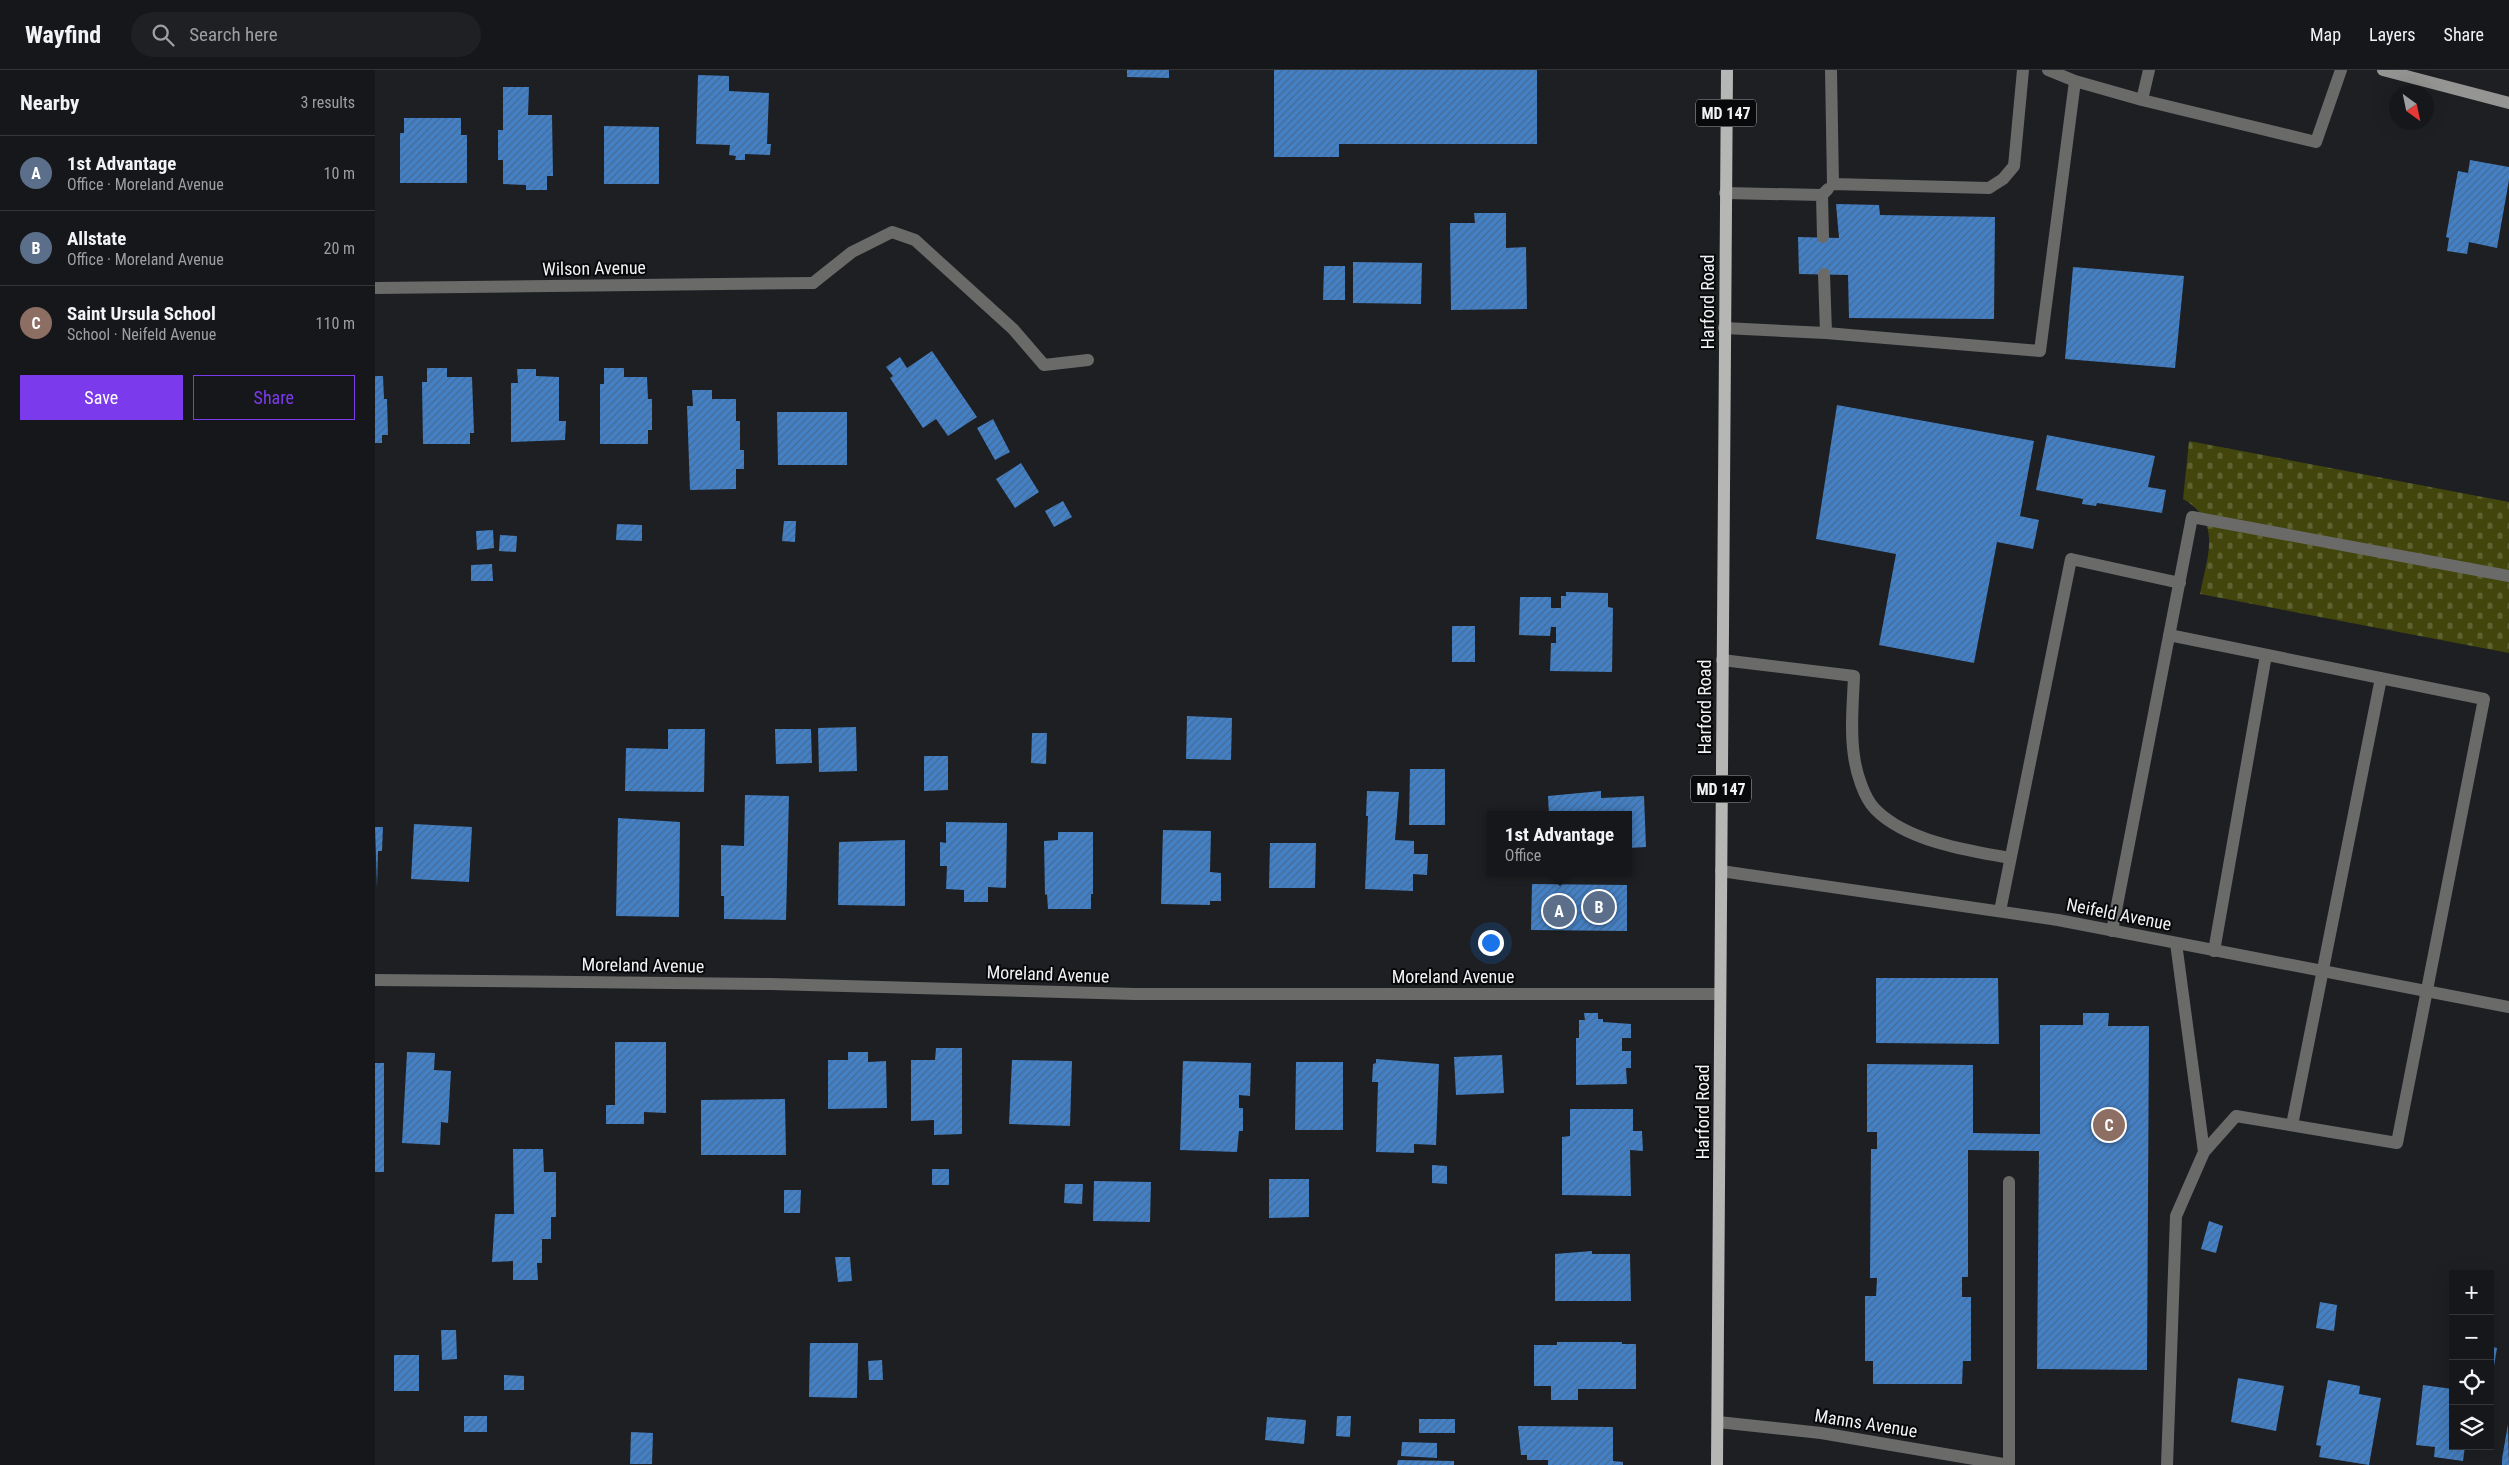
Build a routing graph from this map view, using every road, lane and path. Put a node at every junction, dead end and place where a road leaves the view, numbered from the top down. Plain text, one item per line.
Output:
1 (1727, 70) edge
2 (1831, 70) edge
3 (2023, 70) edge
4 (2048, 70) edge
5 (2149, 70) edge
6 (2341, 70) edge
7 (2383, 70) edge
8 (2075, 81) junction
9 (2142, 100) junction
10 (2509, 103) edge
11 (1833, 184) junction
12 (1725, 193) junction
13 (1822, 195) junction
14 (1823, 238) dead end
15 (1824, 274) dead end
16 (375, 288) edge
17 (1724, 328) junction
18 (1825, 334) junction
19 (1087, 360) dead end
20 (2509, 576) edge
21 (2180, 583) junction
22 (2169, 635) junction
23 (2266, 655) junction
24 (1722, 660) junction
25 (2381, 678) junction
26 (2010, 858) junction
27 (1721, 871) junction
28 (2000, 911) junction
29 (2112, 930) junction
30 (2176, 943) junction
31 (2214, 950) junction
32 (2322, 971) junction
33 (375, 980) edge
34 (2427, 991) junction
35 (1720, 994) junction
36 (2509, 1007) edge
37 (2293, 1125) junction
38 (2205, 1152) junction
39 (2009, 1182) dead end
40 (1718, 1422) junction
41 (1717, 1465) edge
42 (2009, 1465) edge
43 (2167, 1465) edge

1 - 12 main road, Harford Road / MD 147
2 - 11 street
3 - 11 street
4 - 8 street
5 - 9 street
6 - 9 street
7 - 10 main road
8 - 9 street
8 - 18 street
11 - 13 street
12 - 13 street
12 - 17 main road, Harford Road / MD 147
13 - 14 street
15 - 18 street
16 - 19 street, Wilson Avenue
17 - 18 street
17 - 24 main road, Harford Road / MD 147
20 - 21 street
21 - 22 street
21 - 26 street
22 - 23 street
22 - 29 street
23 - 25 street
23 - 31 street
24 - 26 street
24 - 27 main road, Harford Road / MD 147
25 - 32 street
25 - 34 street
26 - 28 street
27 - 28 street, Neifeld Avenue
27 - 35 main road, Harford Road / MD 147
28 - 29 street, Neifeld Avenue
29 - 30 street, Neifeld Avenue
30 - 31 street, Neifeld Avenue
30 - 38 street
31 - 32 street, Neifeld Avenue
32 - 34 street, Neifeld Avenue
32 - 37 street
33 - 35 street, Moreland Avenue
34 - 36 street, Neifeld Avenue
34 - 37 street
35 - 40 main road, Harford Road / MD 147
37 - 38 street
38 - 43 street
39 - 42 street
40 - 41 main road, Harford Road / MD 147
40 - 42 street, Manns Avenue

